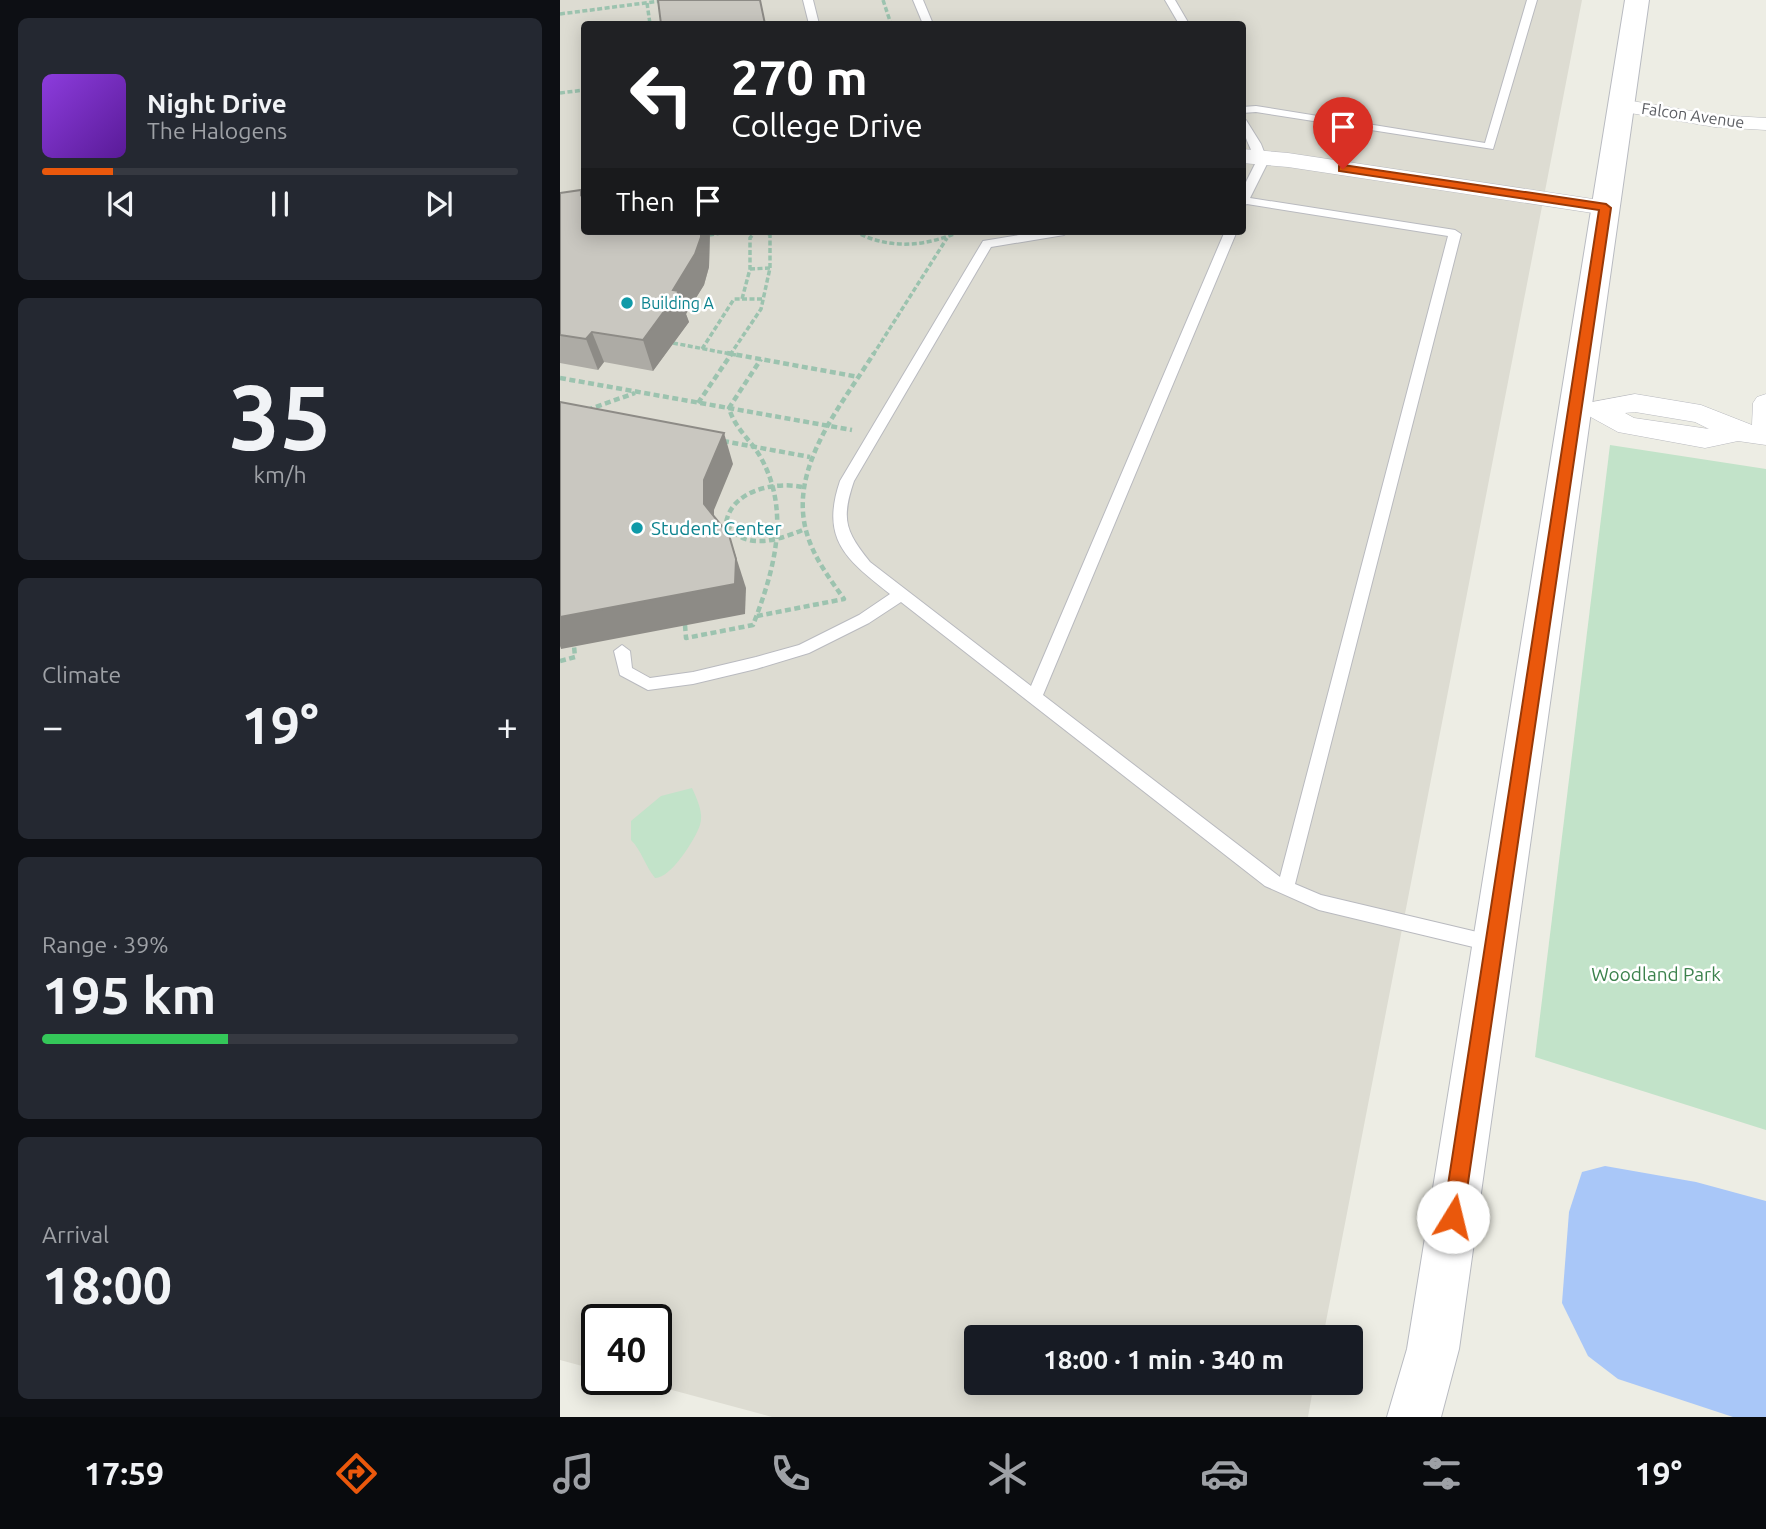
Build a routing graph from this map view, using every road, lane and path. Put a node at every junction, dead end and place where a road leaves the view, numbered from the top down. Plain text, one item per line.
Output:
1 (668, 0) edge
2 (808, 0) edge
3 (883, 0) edge
4 (918, 0) edge
5 (1170, 0) edge
6 (1532, 0) edge
7 (1637, 0) edge
8 (647, 3) junction
9 (560, 14) edge
10 (650, 21) edge
11 (813, 21) edge
12 (890, 21) edge
13 (927, 21) edge
14 (1182, 21) edge
15 (581, 90) edge
16 (560, 93) edge
17 (1620, 105) junction
18 (1246, 110) edge
19 (1766, 124) edge
20 (1246, 138) edge
21 (1251, 157) edge
22 (581, 194) edge
23 (1246, 195) edge
24 (578, 199) edge
25 (1246, 201) edge
26 (1606, 208) junction
27 (753, 235) edge
28 (770, 235) edge
29 (863, 235) edge
30 (953, 235) edge
31 (1040, 235) edge
32 (1229, 235) edge
33 (947, 238) junction
34 (770, 268) junction
35 (750, 269) junction
36 (742, 299) junction
37 (762, 299) junction
38 (673, 343) dead end
39 (702, 349) junction
40 (730, 354) junction
41 (761, 359) junction
42 (859, 377) junction
43 (560, 378) edge
44 (639, 392) junction
45 (698, 402) junction
46 (1766, 403) edge
47 (1585, 406) junction
48 (729, 408) junction
49 (591, 417) edge
50 (828, 426) junction
51 (874, 436) junction
52 (1765, 436) edge
53 (712, 440) edge
54 (753, 447) junction
55 (810, 457) junction
56 (773, 485) junction
57 (802, 487) junction
58 (805, 529) junction
59 (778, 541) junction
60 (901, 594) junction
61 (757, 616) junction
62 (685, 625) edge
63 (574, 646) edge
64 (622, 651) dead end
65 (560, 662) edge
66 (1034, 697) junction
67 (1285, 889) junction
68 (1494, 944) junction
69 (1433, 1349) junction
70 (1414, 1417) edge
71 (1436, 1417) edge

1 - 8 path
2 - 11 lane
3 - 12 path
4 - 13 lane
5 - 14 lane
6 - 18 lane
7 - 17 street
8 - 9 path
8 - 10 path
15 - 16 path
17 - 19 street, Falcon Avenue
17 - 26 street
20 - 21 lane
21 - 23 lane
21 - 26 street
22 - 24 path
25 - 67 lane
26 - 47 street
27 - 35 path
28 - 34 path
29 - 33 path
30 - 33 path
31 - 51 lane
32 - 66 lane
33 - 42 path
34 - 35 path
34 - 37 path
35 - 36 path
36 - 37 path
36 - 39 path
37 - 40 path
38 - 39 path
39 - 40 path
40 - 41 path
40 - 45 path
41 - 42 path
41 - 48 path
42 - 50 path
43 - 44 path
44 - 45 path
44 - 49 path
45 - 48 path
46 - 52 street
47 - 52 street
47 - 68 street
48 - 50 path
48 - 54 path
50 - 51 path
50 - 55 path
51 - 60 lane
53 - 54 path
54 - 55 path
54 - 56 path
55 - 57 path
56 - 57 path
56 - 59 path
56 - 59 path
57 - 58 path
58 - 59 path
58 - 61 path
59 - 61 path
60 - 64 lane
60 - 66 lane
61 - 62 path
63 - 65 path
66 - 67 lane
67 - 68 lane
68 - 69 street
69 - 70 street
69 - 71 street

